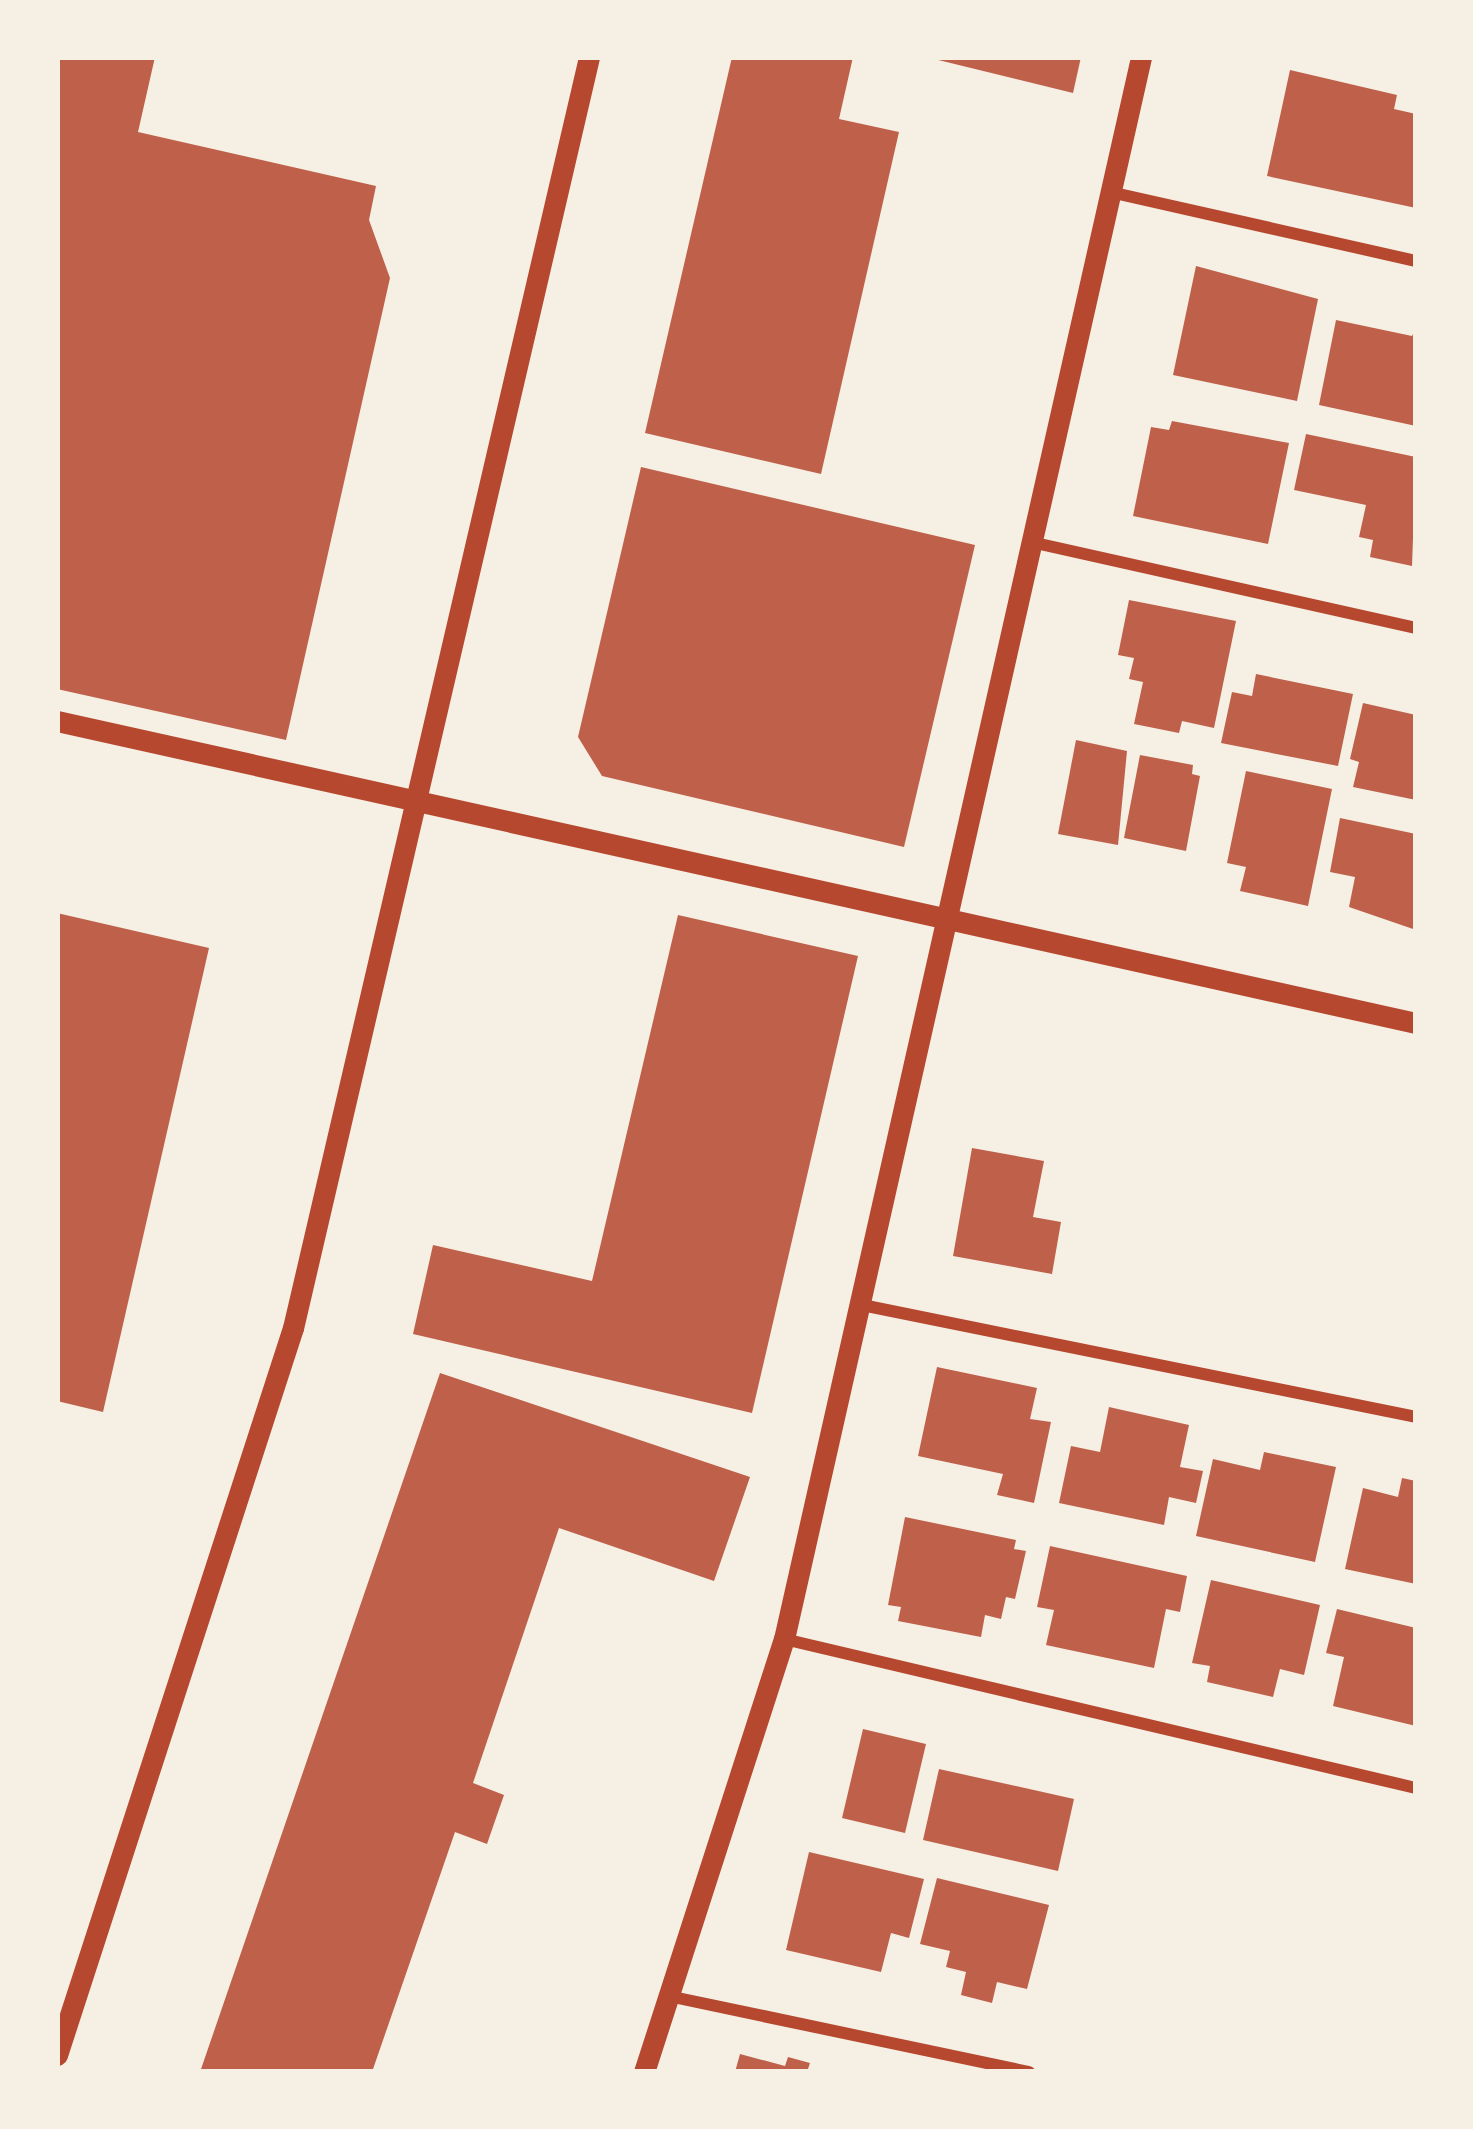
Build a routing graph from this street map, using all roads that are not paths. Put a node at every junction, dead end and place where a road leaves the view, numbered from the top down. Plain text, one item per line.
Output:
1 (589, 57) edge
2 (1141, 57) edge
3 (1110, 192) junction
4 (1416, 261) edge
5 (1029, 542) junction
6 (1416, 628) edge
7 (57, 721) edge
8 (416, 802) junction
9 (940, 923) junction
10 (1416, 1023) edge
11 (862, 1305) junction
12 (1416, 1417) edge
13 (784, 1639) junction
14 (1416, 1788) edge
15 (673, 1997) junction
16 (57, 2055) edge
17 (644, 2072) edge
18 (1029, 2072) edge

1 - 8 street
2 - 3 street
3 - 4 street
3 - 5 street
5 - 6 street
5 - 9 street
7 - 8 street
8 - 9 street
8 - 16 street
9 - 10 street
9 - 11 street
11 - 12 street
11 - 13 street
13 - 14 street
13 - 15 street
15 - 17 street
15 - 18 street

